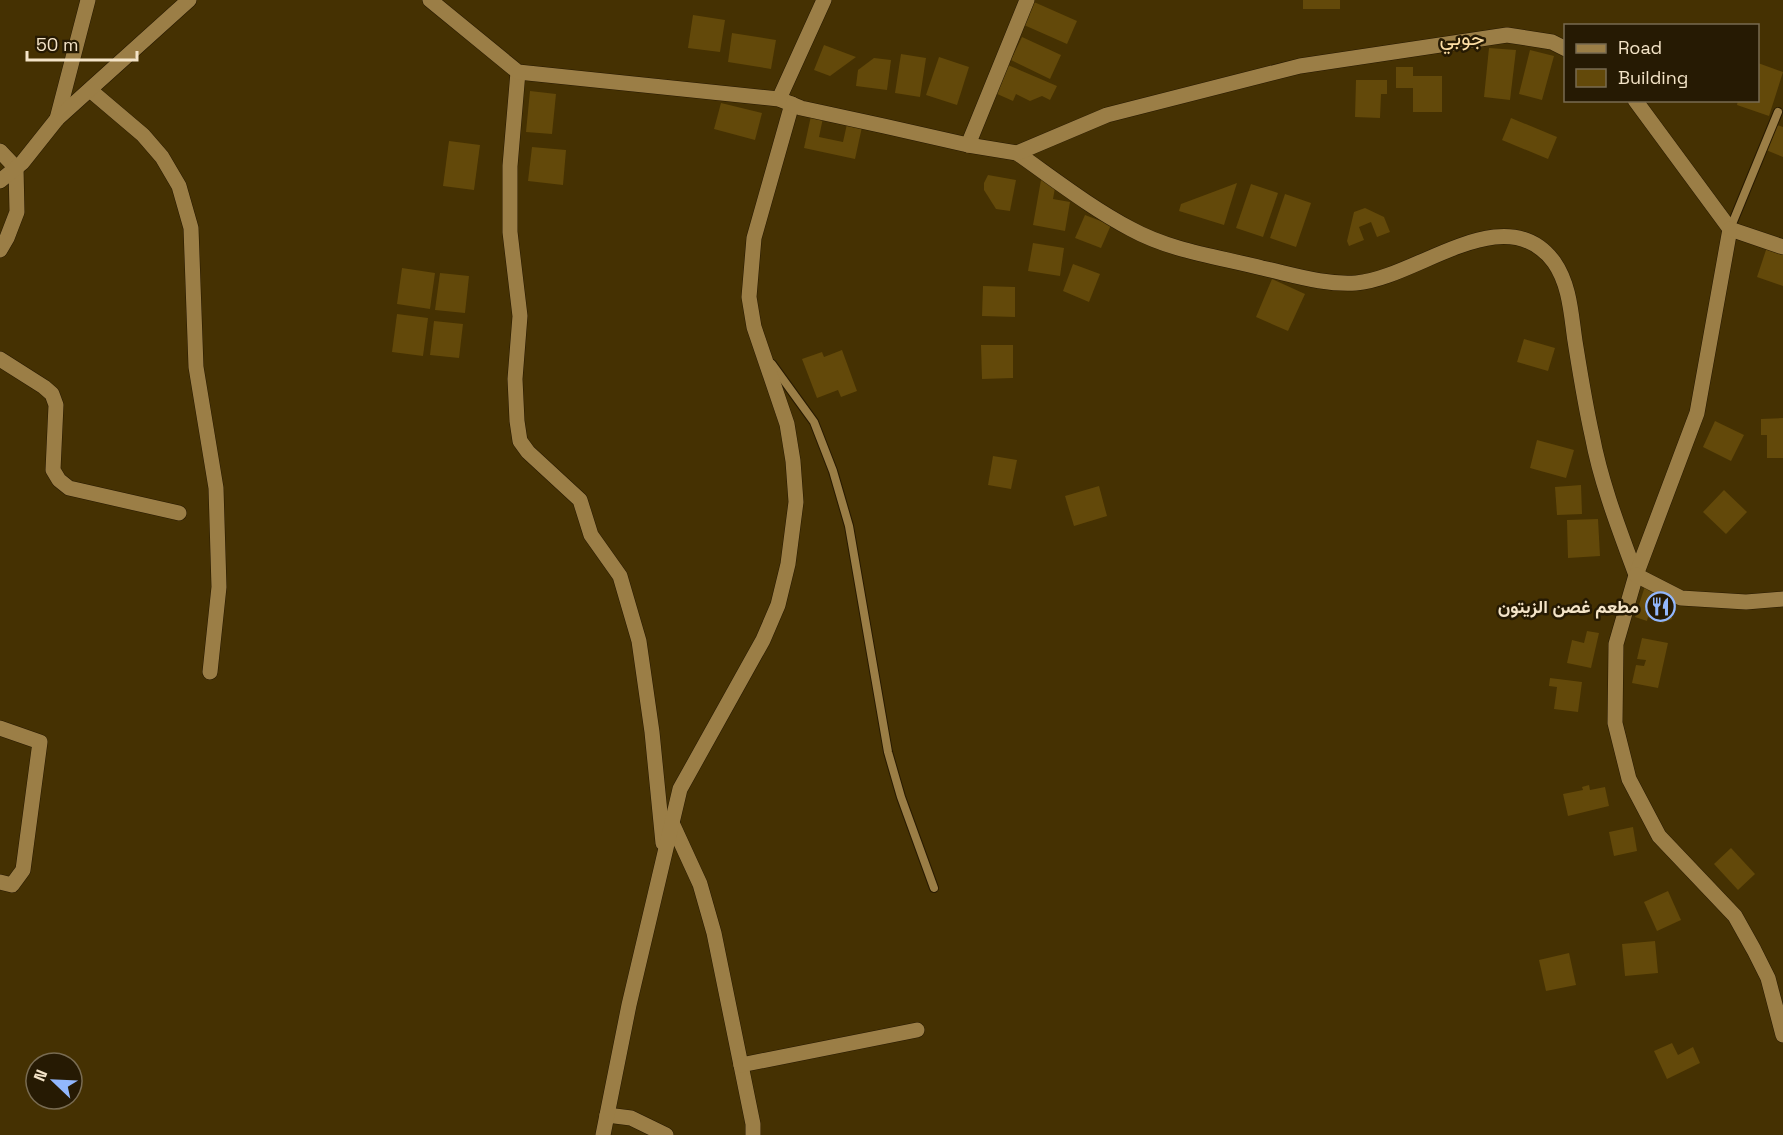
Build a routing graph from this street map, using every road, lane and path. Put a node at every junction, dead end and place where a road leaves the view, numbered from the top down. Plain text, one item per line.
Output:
1 (88, 0) edge
2 (189, 0) edge
3 (430, 0) edge
4 (824, 0) edge
5 (1027, 0) edge
6 (1564, 48) edge
7 (518, 72) junction
8 (90, 90) junction
9 (786, 102) junction
10 (1636, 102) edge
11 (1778, 112) dead end
12 (57, 119) junction
13 (968, 145) junction
14 (0, 151) edge
15 (1017, 153) junction
16 (16, 168) junction
17 (0, 181) edge
18 (1730, 229) junction
19 (1783, 247) edge
20 (0, 250) edge
21 (761, 349) junction
22 (0, 359) edge
23 (179, 513) dead end
24 (1636, 575) junction
25 (1783, 599) edge
26 (210, 672) dead end
27 (0, 728) edge
28 (672, 823) junction
29 (664, 855) junction
30 (0, 882) edge
31 (934, 888) dead end
32 (917, 1030) dead end
33 (1783, 1035) edge
34 (741, 1065) junction
35 (607, 1115) junction
36 (603, 1135) edge
37 (666, 1135) edge
38 (753, 1135) edge

1 - 12 street
2 - 8 street
3 - 7 street
4 - 9 street
5 - 13 street
6 - 15 street
7 - 9 street
7 - 29 street
8 - 12 street
8 - 26 street
9 - 13 street
9 - 21 street
10 - 18 street
11 - 18 lane
12 - 16 street
13 - 15 street
14 - 16 street
15 - 24 street
16 - 17 street
16 - 20 street
18 - 19 street
18 - 24 street
21 - 28 street
21 - 31 lane
22 - 23 street
24 - 25 street
24 - 33 street
27 - 30 street
28 - 29 street
28 - 34 street
29 - 35 street
32 - 34 street
34 - 38 street
35 - 36 street
35 - 37 street

